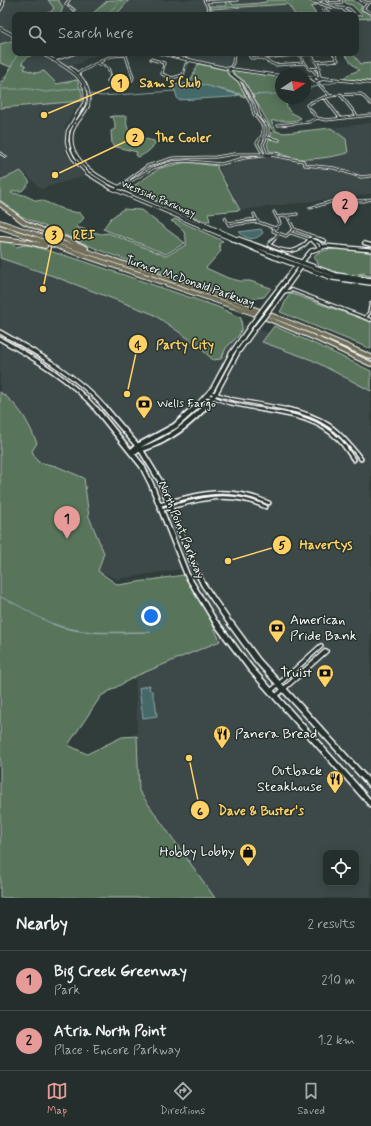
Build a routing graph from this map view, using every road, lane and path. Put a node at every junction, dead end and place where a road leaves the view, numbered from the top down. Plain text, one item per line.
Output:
1 (3, 0) edge
2 (69, 0) edge
3 (237, 0) edge
4 (310, 0) edge
5 (322, 0) edge
6 (326, 0) edge
7 (340, 0) edge
8 (361, 0) edge
9 (204, 1) edge
10 (314, 2) junction
11 (371, 2) edge
12 (368, 3) junction
13 (333, 8) junction
14 (343, 9) dead end
15 (0, 10) edge
16 (74, 10) dead end
17 (326, 10) junction
18 (210, 12) edge
19 (324, 12) edge
20 (328, 12) edge
21 (371, 13) edge
22 (0, 28) edge
23 (0, 31) edge
24 (12, 36) edge
25 (12, 37) edge
26 (48, 56) edge
27 (50, 56) edge
28 (66, 56) edge
29 (111, 56) edge
30 (126, 56) edge
31 (175, 56) edge
32 (234, 56) edge
33 (250, 56) edge
34 (280, 56) edge
35 (299, 56) edge
36 (312, 56) edge
37 (335, 56) edge
38 (60, 58) junction
39 (261, 58) junction
40 (54, 59) junction
41 (151, 59) dead end
42 (190, 60) junction
43 (317, 62) junction
44 (98, 63) junction
45 (304, 63) junction
46 (232, 65) junction
47 (223, 68) junction
48 (230, 69) junction
49 (312, 69) junction
50 (318, 69) junction
51 (242, 71) junction
52 (78, 73) junction
53 (275, 75) edge
54 (164, 76) junction
55 (235, 76) junction
56 (160, 77) dead end
57 (311, 79) edge
58 (315, 79) junction
59 (132, 80) dead end
60 (321, 80) junction
61 (108, 81) dead end
62 (371, 83) edge
63 (340, 94) junction
64 (331, 95) junction
65 (324, 97) junction
66 (371, 104) edge
67 (371, 115) edge
68 (357, 116) junction
69 (317, 118) junction
70 (340, 118) junction
71 (278, 125) dead end
72 (262, 136) junction
73 (266, 137) junction
74 (279, 140) dead end
75 (0, 153) edge
76 (263, 154) junction
77 (266, 154) junction
78 (6, 157) dead end
79 (148, 168) junction
80 (371, 176) edge
81 (125, 186) junction
82 (118, 188) junction
83 (126, 191) junction
84 (371, 199) edge
85 (0, 204) edge
86 (310, 208) dead end
87 (274, 212) dead end
88 (254, 214) dead end
89 (297, 214) dead end
90 (287, 216) junction
91 (277, 217) junction
92 (225, 218) dead end
93 (257, 220) junction
94 (0, 222) edge
95 (0, 227) edge
96 (275, 228) junction
97 (294, 229) junction
98 (290, 233) junction
99 (278, 234) junction
100 (313, 236) junction
101 (0, 238) edge
102 (310, 240) junction
103 (313, 241) junction
104 (325, 241) dead end
105 (364, 243) dead end
106 (371, 245) edge
107 (322, 246) junction
108 (319, 248) junction
109 (371, 250) edge
110 (262, 253) junction
111 (116, 261) junction
112 (288, 262) junction
113 (297, 265) junction
114 (301, 265) junction
115 (111, 266) junction
116 (293, 270) junction
117 (310, 270) junction
118 (297, 274) junction
119 (371, 280) edge
120 (289, 284) junction
121 (370, 284) edge
122 (292, 290) junction
123 (283, 292) junction
124 (371, 304) edge
125 (365, 318) junction
126 (371, 320) edge
127 (0, 332) edge
128 (0, 339) edge
129 (371, 357) edge
130 (371, 364) edge
131 (210, 392) junction
132 (215, 394) junction
133 (207, 395) junction
134 (212, 398) junction
135 (140, 448) junction
136 (132, 452) junction
137 (361, 459) dead end
138 (354, 460) dead end
139 (168, 502) junction
140 (270, 503) dead end
141 (159, 505) junction
142 (170, 507) junction
143 (266, 507) dead end
144 (160, 510) junction
145 (321, 646) dead end
146 (326, 651) dead end
147 (279, 684) junction
148 (284, 689) junction
149 (271, 691) junction
150 (276, 697) junction
151 (371, 785) edge
152 (371, 804) edge

1 - 15 main road
2 - 16 street
3 - 9 street
4 - 10 street
5 - 10 street
6 - 7 street
8 - 12 street
9 - 18 street
10 - 13 street
11 - 12 street
12 - 21 street
13 - 14 street
13 - 17 street
17 - 19 street
17 - 20 street
22 - 24 main road
23 - 25 main road
26 - 40 main road, Westside Parkway
27 - 40 main road, Westside Parkway
28 - 38 street
29 - 44 street
30 - 59 street
31 - 42 street
32 - 46 street
33 - 39 street
34 - 39 street
35 - 45 street
36 - 43 street
37 - 43 street
38 - 40 main road, Westside Parkway
38 - 52 main road, Westside Parkway
39 - 45 street
40 - 82 main road, Westside Parkway
41 - 54 street
42 - 47 street
42 - 54 street
43 - 50 street
44 - 52 street
44 - 61 street
45 - 49 street
46 - 47 street
46 - 48 street
46 - 51 street
47 - 48 street
48 - 51 street
48 - 55 street
48 - 72 street
49 - 50 street
49 - 58 street
50 - 60 street
51 - 53 street
51 - 55 street
52 - 82 main road, Westside Parkway
54 - 56 street
55 - 73 street
57 - 58 street
58 - 60 street
60 - 62 street
60 - 64 street
63 - 64 street
63 - 66 street
63 - 68 street
64 - 65 street
65 - 69 street
65 - 70 street
67 - 68 street
68 - 70 street
69 - 70 street
69 - 71 street
72 - 73 street
72 - 76 street
73 - 74 street
73 - 77 street
75 - 78 street
76 - 77 street
76 - 79 street
76 - 79 street
77 - 80 street
79 - 81 street
79 - 82 street
81 - 82 street
81 - 83 main road
82 - 83 main road, Westside Parkway
82 - 110 main road, Westside Parkway
83 - 114 main road, Westside Parkway
84 - 86 street
85 - 111 highway
87 - 91 street
88 - 93 street
89 - 90 street
90 - 91 street
90 - 97 street
91 - 96 street
92 - 93 street
93 - 96 street
94 - 111 highway, Turner McDonald Parkway
95 - 115 highway, Turner McDonald Parkway
96 - 99 street
97 - 98 street
97 - 100 street
98 - 99 street
98 - 102 street
99 - 102 street
100 - 102 street
100 - 104 street
101 - 115 highway
102 - 103 street
103 - 107 street
103 - 108 street
105 - 106 street
107 - 108 street
107 - 109 street
108 - 114 street
110 - 112 main road, Westside Parkway
110 - 114 main road
111 - 129 highway, Turner McDonald Parkway
112 - 113 main road, Westside Parkway
112 - 116 main road
113 - 114 main road, Westside Parkway
113 - 116 main road
114 - 117 main road, Westside Parkway
114 - 118 main road
114 - 119 main road, Westside Parkway
115 - 130 highway, Turner McDonald Parkway
116 - 131 main road, bridge
117 - 118 main road
117 - 121 main road, Westside Parkway
118 - 120 main road
120 - 122 street
120 - 123 main road
122 - 123 street
122 - 125 street
123 - 132 main road, bridge
124 - 125 street
125 - 126 street
127 - 135 street, North Point Parkway
128 - 136 street, North Point Parkway
131 - 132 street
131 - 133 main road
132 - 134 main road
132 - 137 street
133 - 134 street
133 - 135 main road
134 - 135 main road
134 - 138 street
135 - 136 main road
135 - 139 street, North Point Parkway
136 - 141 street, North Point Parkway
139 - 140 street
139 - 141 street
139 - 142 street, North Point Parkway
141 - 144 street, North Point Parkway
142 - 143 street
142 - 144 street
142 - 147 street, North Point Parkway
144 - 149 street, North Point Parkway
145 - 147 street
146 - 148 street
147 - 148 street, North Point Parkway
147 - 149 street
148 - 150 street
148 - 151 street, North Point Parkway
149 - 150 street, North Point Parkway
150 - 152 street, North Point Parkway

